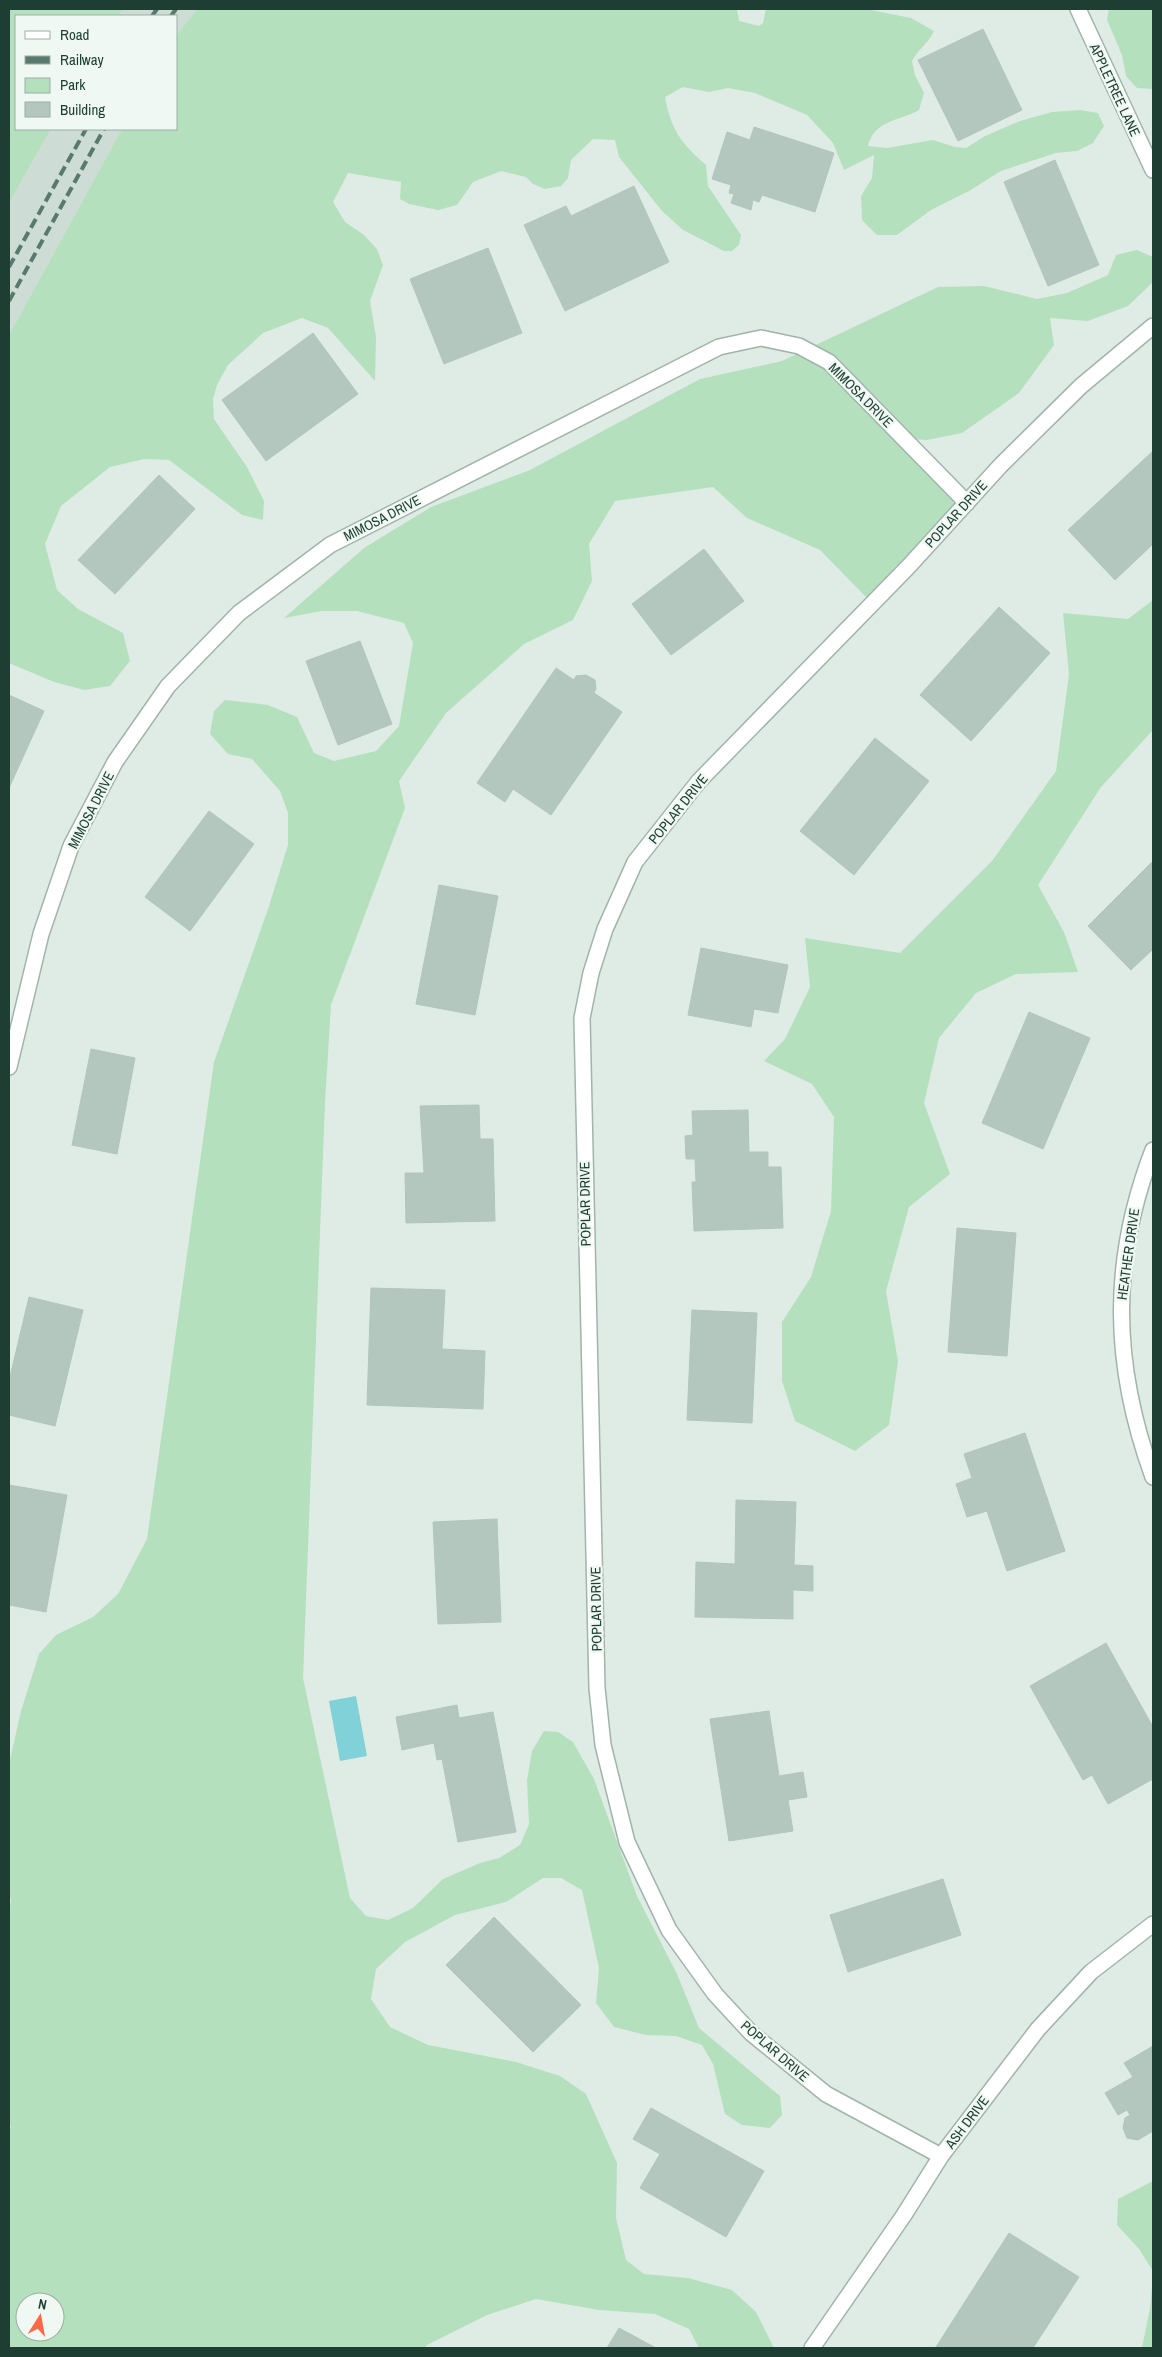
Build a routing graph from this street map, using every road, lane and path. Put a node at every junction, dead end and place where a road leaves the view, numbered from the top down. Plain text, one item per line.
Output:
1 (1078, 9) edge
2 (1153, 170) edge
3 (1153, 326) edge
4 (967, 503) junction
5 (9, 1067) edge
6 (1153, 1150) edge
7 (1153, 1477) edge
8 (1153, 1924) edge
9 (941, 2156) junction
10 (812, 2348) edge

1 - 2 street, APPLETREE LANE
3 - 4 street, POPLAR DRIVE
4 - 5 street, MIMOSA DRIVE
4 - 9 street, POPLAR DRIVE
6 - 7 street, HEATHER DRIVE
8 - 9 street, ASH DRIVE
9 - 10 street, ASH DRIVE

